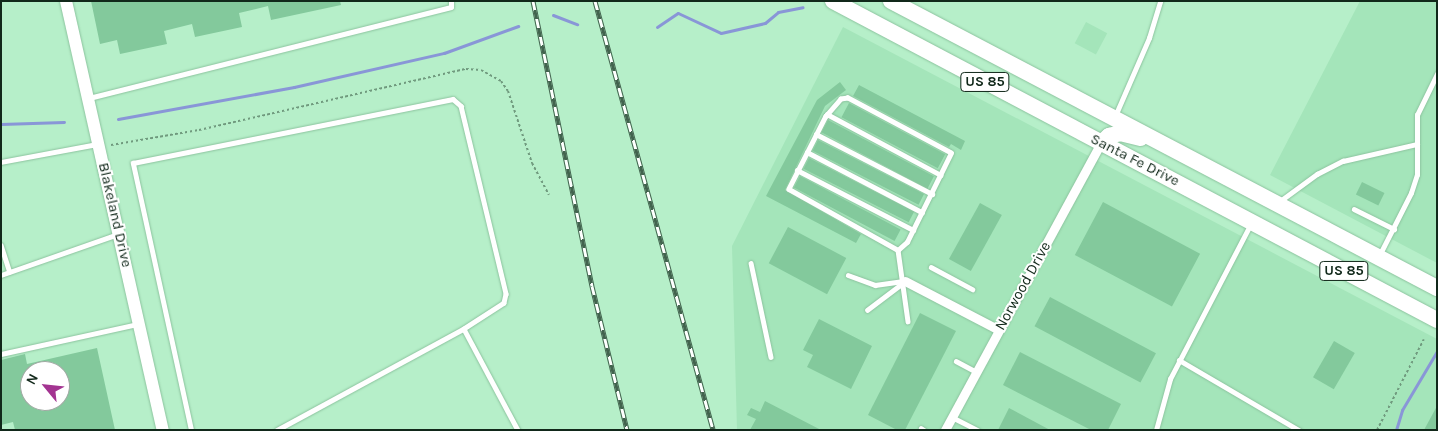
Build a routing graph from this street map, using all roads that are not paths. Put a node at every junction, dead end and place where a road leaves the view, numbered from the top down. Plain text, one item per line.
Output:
1 (66, 1) edge
2 (452, 1) edge
3 (833, 1) edge
4 (891, 1) edge
5 (1160, 1) edge
6 (1437, 74) edge
7 (88, 99) junction
8 (827, 114) junction
9 (1115, 118) junction
10 (816, 134) junction
11 (1101, 143) junction
12 (1162, 143) junction
13 (98, 144) junction
14 (1417, 144) junction
15 (807, 152) junction
16 (1, 162) edge
17 (797, 170) junction
18 (941, 176) junction
19 (932, 194) junction
20 (1276, 204) junction
21 (1354, 209) dead end
22 (922, 212) junction
23 (1252, 221) junction
24 (1394, 229) junction
25 (913, 230) junction
26 (119, 234) junction
27 (1, 245) edge
28 (898, 250) junction
29 (1378, 257) junction
30 (751, 263) dead end
31 (931, 267) dead end
32 (10, 272) junction
33 (1, 275) edge
34 (848, 275) dead end
35 (905, 281) junction
36 (1437, 288) edge
37 (972, 289) dead end
38 (867, 310) dead end
39 (1437, 320) edge
40 (908, 321) dead end
41 (139, 324) junction
42 (464, 329) junction
43 (999, 330) junction
44 (1, 354) edge
45 (771, 357) dead end
46 (1179, 360) junction
47 (956, 361) dead end
48 (976, 372) junction
49 (952, 417) junction
50 (163, 430) edge
51 (191, 430) edge
52 (278, 430) edge
53 (518, 430) edge
54 (945, 430) edge
55 (978, 430) edge
56 (1156, 430) edge
57 (1299, 430) edge

1 - 7 street, Blakeland Drive
2 - 7 lane
3 - 11 highway, Santa Fe Drive / US 85
4 - 9 highway, Santa Fe Drive / US 85
5 - 9 lane
6 - 14 lane
7 - 13 street, Blakeland Drive
8 - 10 lane
8 - 18 lane
8 - 18 lane
9 - 12 highway, Santa Fe Drive / US 85
10 - 15 lane
10 - 19 lane
11 - 12 highway
11 - 23 highway, Santa Fe Drive / US 85
11 - 43 street, Norwood Drive
12 - 20 highway, Santa Fe Drive / US 85
13 - 16 lane
13 - 26 street, Blakeland Drive
14 - 20 lane
14 - 24 lane
15 - 17 lane
15 - 22 lane
17 - 25 lane
17 - 28 lane
18 - 19 lane
19 - 22 lane
20 - 29 highway, Santa Fe Drive / US 85
21 - 24 lane
22 - 25 lane
23 - 39 highway, Santa Fe Drive / US 85
23 - 46 lane
24 - 29 lane
25 - 28 lane
26 - 32 lane
26 - 41 street, Blakeland Drive
27 - 32 lane
28 - 35 lane
29 - 36 highway, Santa Fe Drive / US 85
30 - 45 lane
31 - 37 lane
32 - 33 lane
34 - 35 lane
35 - 38 lane
35 - 40 lane
35 - 43 street
41 - 44 lane
41 - 50 street, Blakeland Drive
42 - 51 lane
42 - 52 lane
42 - 53 lane
43 - 48 street, Norwood Drive
46 - 56 lane
46 - 57 lane
47 - 48 lane
48 - 49 street, Norwood Drive
49 - 54 street, Norwood Drive
49 - 55 lane

